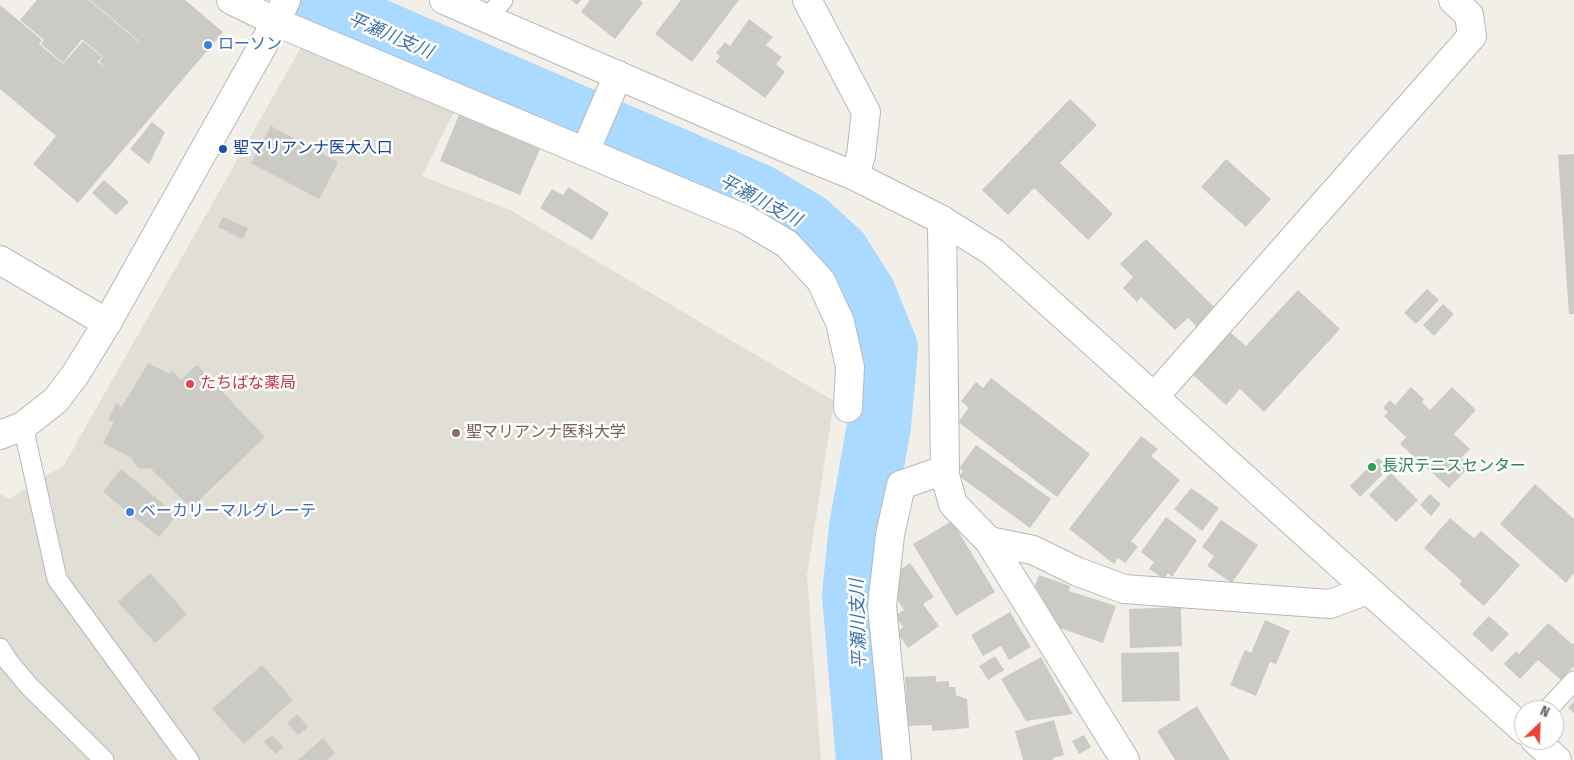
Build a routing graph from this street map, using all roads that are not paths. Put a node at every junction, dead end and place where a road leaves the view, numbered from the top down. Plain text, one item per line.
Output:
1 (231, 0) edge
2 (444, 0) edge
3 (807, 0) edge
4 (1453, 0) edge
5 (282, 9) edge
6 (495, 9) edge
7 (618, 75) junction
8 (588, 146) junction
9 (855, 176) junction
10 (942, 220) junction
11 (0, 260) edge
12 (107, 323) junction
13 (1154, 397) junction
14 (848, 408) dead end
15 (12, 431) edge
16 (944, 470) junction
17 (989, 541) junction
18 (1368, 590) junction
19 (0, 648) edge
20 (1574, 681) edge
21 (1556, 700) edge
22 (1514, 721) edge
23 (1546, 750) edge
24 (104, 760) edge
25 (189, 760) edge
26 (897, 760) edge
27 (1125, 760) edge
28 (1557, 760) edge

1 - 5 street
2 - 6 street
3 - 9 street
4 - 13 street
5 - 8 street
5 - 12 street
6 - 7 street
7 - 8 street
7 - 9 street
8 - 14 street
9 - 10 street
10 - 13 street
10 - 16 street
11 - 12 street
12 - 15 street
13 - 18 street
15 - 25 lane
16 - 17 street
16 - 26 street
17 - 18 street
17 - 27 street
18 - 22 street
19 - 24 lane
20 - 21 lane
23 - 28 street

